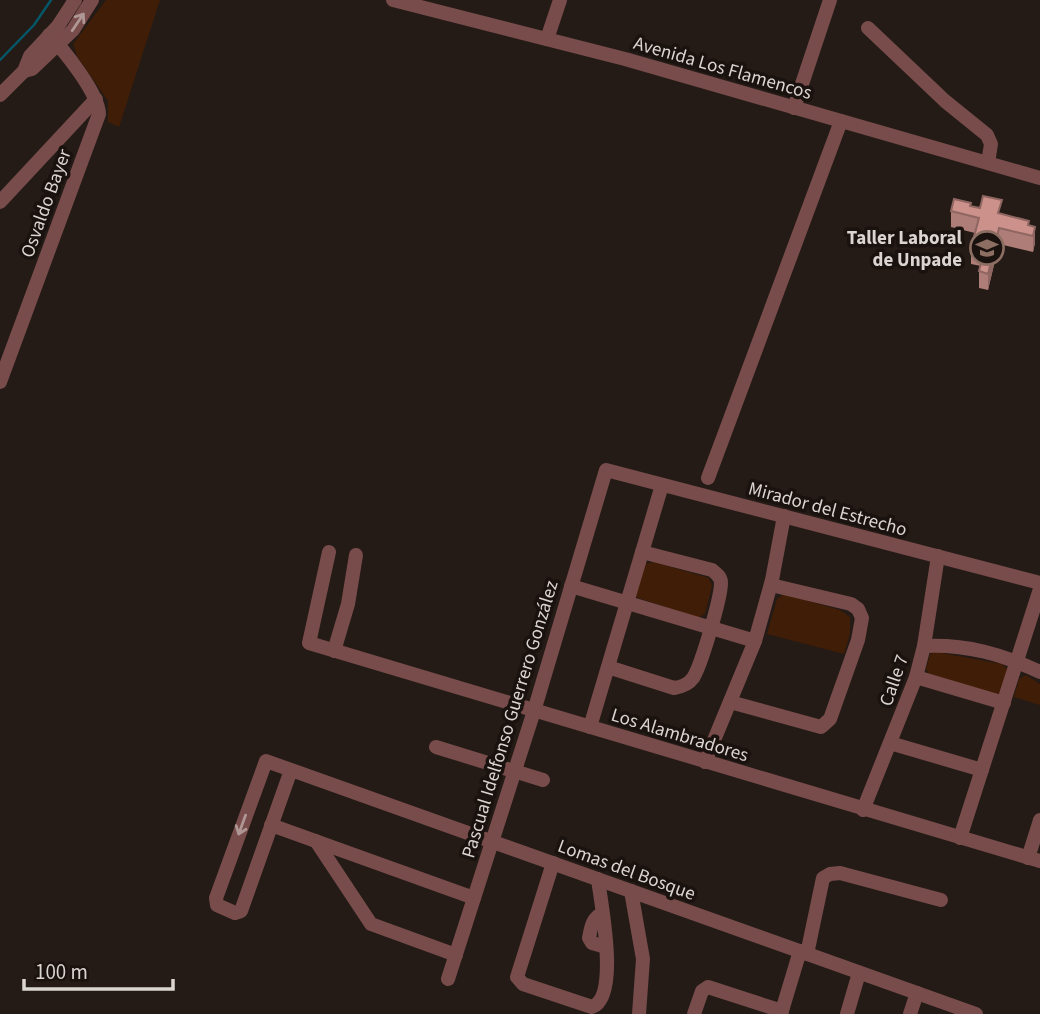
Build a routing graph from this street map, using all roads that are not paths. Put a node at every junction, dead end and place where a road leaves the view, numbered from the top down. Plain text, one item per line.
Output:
1 (75, 0) edge
2 (92, 0) edge
3 (393, 0) edge
4 (560, 0) edge
5 (830, 0) edge
6 (424, 4) edge
7 (868, 28) dead end
8 (547, 39) junction
9 (54, 40) junction
10 (0, 95) edge
11 (96, 99) junction
12 (794, 108) junction
13 (841, 121) junction
14 (64, 133) junction
15 (86, 148) junction
16 (988, 163) junction
17 (1040, 178) edge
18 (0, 202) edge
19 (0, 382) edge
20 (606, 470) joint
21 (708, 478) dead end
22 (662, 485) junction
23 (784, 516) junction
24 (329, 552) dead end
25 (642, 552) junction
26 (356, 555) dead end
27 (938, 556) junction
28 (1040, 583) edge
29 (771, 585) junction
30 (571, 586) junction
31 (1040, 589) edge
32 (627, 603) junction
33 (710, 628) junction
34 (755, 641) junction
35 (924, 646) junction
36 (334, 651) junction
37 (1017, 662) junction
38 (608, 667) junction
39 (1040, 672) edge
40 (916, 677) junction
41 (730, 702) junction
42 (1004, 704) junction
43 (534, 711) junction
44 (590, 727) junction
45 (890, 743) junction
46 (436, 747) dead end
47 (705, 762) junction
48 (291, 770) junction
49 (514, 771) junction
50 (982, 771) junction
51 (543, 780) dead end
52 (863, 810) junction
53 (1040, 821) edge
54 (271, 825) junction
55 (960, 838) junction
56 (316, 841) junction
57 (492, 842) junction
58 (1034, 860) edge
59 (553, 863) junction
60 (598, 879) junction
61 (631, 891) junction
62 (474, 898) junction
63 (941, 900) dead end
64 (804, 953) junction
65 (456, 955) junction
66 (859, 972) junction
67 (448, 979) dead end
68 (917, 993) junction
69 (782, 1012) edge
70 (639, 1014) edge
71 (694, 1014) edge
72 (846, 1014) edge
73 (910, 1014) edge
74 (976, 1014) edge

1 - 9 street
9 -> 2 street
3 - 6 street, Avenida Los Flamencos
4 - 8 street
5 - 12 street
6 - 8 street, Avenida Los Flamencos
7 - 16 street
8 - 12 street, Avenida Los Flamencos
9 - 10 street
9 - 11 street
11 - 14 street
11 - 15 street, Osvaldo Bayer
12 - 13 street, Avenida Los Flamencos
13 - 16 street, Avenida Los Flamencos
13 - 21 street
14 - 15 street
14 - 18 street
15 - 19 street, Osvaldo Bayer
16 - 17 street, Avenida Los Flamencos
20 - 22 street, Mirador del Estrecho
20 - 30 street, Pascual Idelfonso Guerrero González
22 - 23 street, Mirador del Estrecho
22 - 25 street
23 - 27 street, Mirador del Estrecho
23 - 29 street
24 - 36 street, Los Alambradores
25 - 32 street
25 - 33 street
26 - 36 street
27 - 28 street, Mirador del Estrecho
27 - 35 street, Calle 7
29 - 34 street
29 - 41 street
30 - 32 street
30 - 43 street, Pascual Idelfonso Guerrero González
31 - 37 street
32 - 33 street
32 - 38 street
33 - 34 street
33 - 38 street
34 - 41 street
35 - 37 street
35 - 40 street, Calle 7
36 - 43 street, Los Alambradores
37 - 39 street
37 - 42 street
38 - 44 street
40 - 42 street
40 - 45 street, Calle 7
41 - 47 street
42 - 50 street
43 - 44 street, Los Alambradores
43 - 49 street, Pascual Idelfonso Guerrero González
44 - 47 street, Los Alambradores
45 - 50 street
45 - 52 street, Calle 7
46 - 49 street
47 - 52 street, Los Alambradores
48 - 54 street
48 -> 54 street, Lomas del Bosque
48 - 57 street, Lomas del Bosque
49 - 51 street
49 - 57 street, Pascual Idelfonso Guerrero González
50 - 55 street
52 - 55 street, Los Alambradores
53 - 58 street
54 - 56 street
55 - 58 street, Los Alambradores
56 - 62 street
56 - 65 street
57 - 59 street, Lomas del Bosque
57 - 62 street, Pascual Idelfonso Guerrero González
59 - 60 street, Lomas del Bosque
59 - 60 street
60 - 61 street, Lomas del Bosque
61 - 64 street, Lomas del Bosque
61 - 70 street
62 - 65 street, Pascual Idelfonso Guerrero González
63 - 64 street
64 - 66 street, Lomas del Bosque
64 - 69 street
65 - 67 street, Pascual Idelfonso Guerrero González
66 - 68 street, Lomas del Bosque
66 - 72 street
68 - 73 street
68 - 74 street, Lomas del Bosque
69 - 71 street

